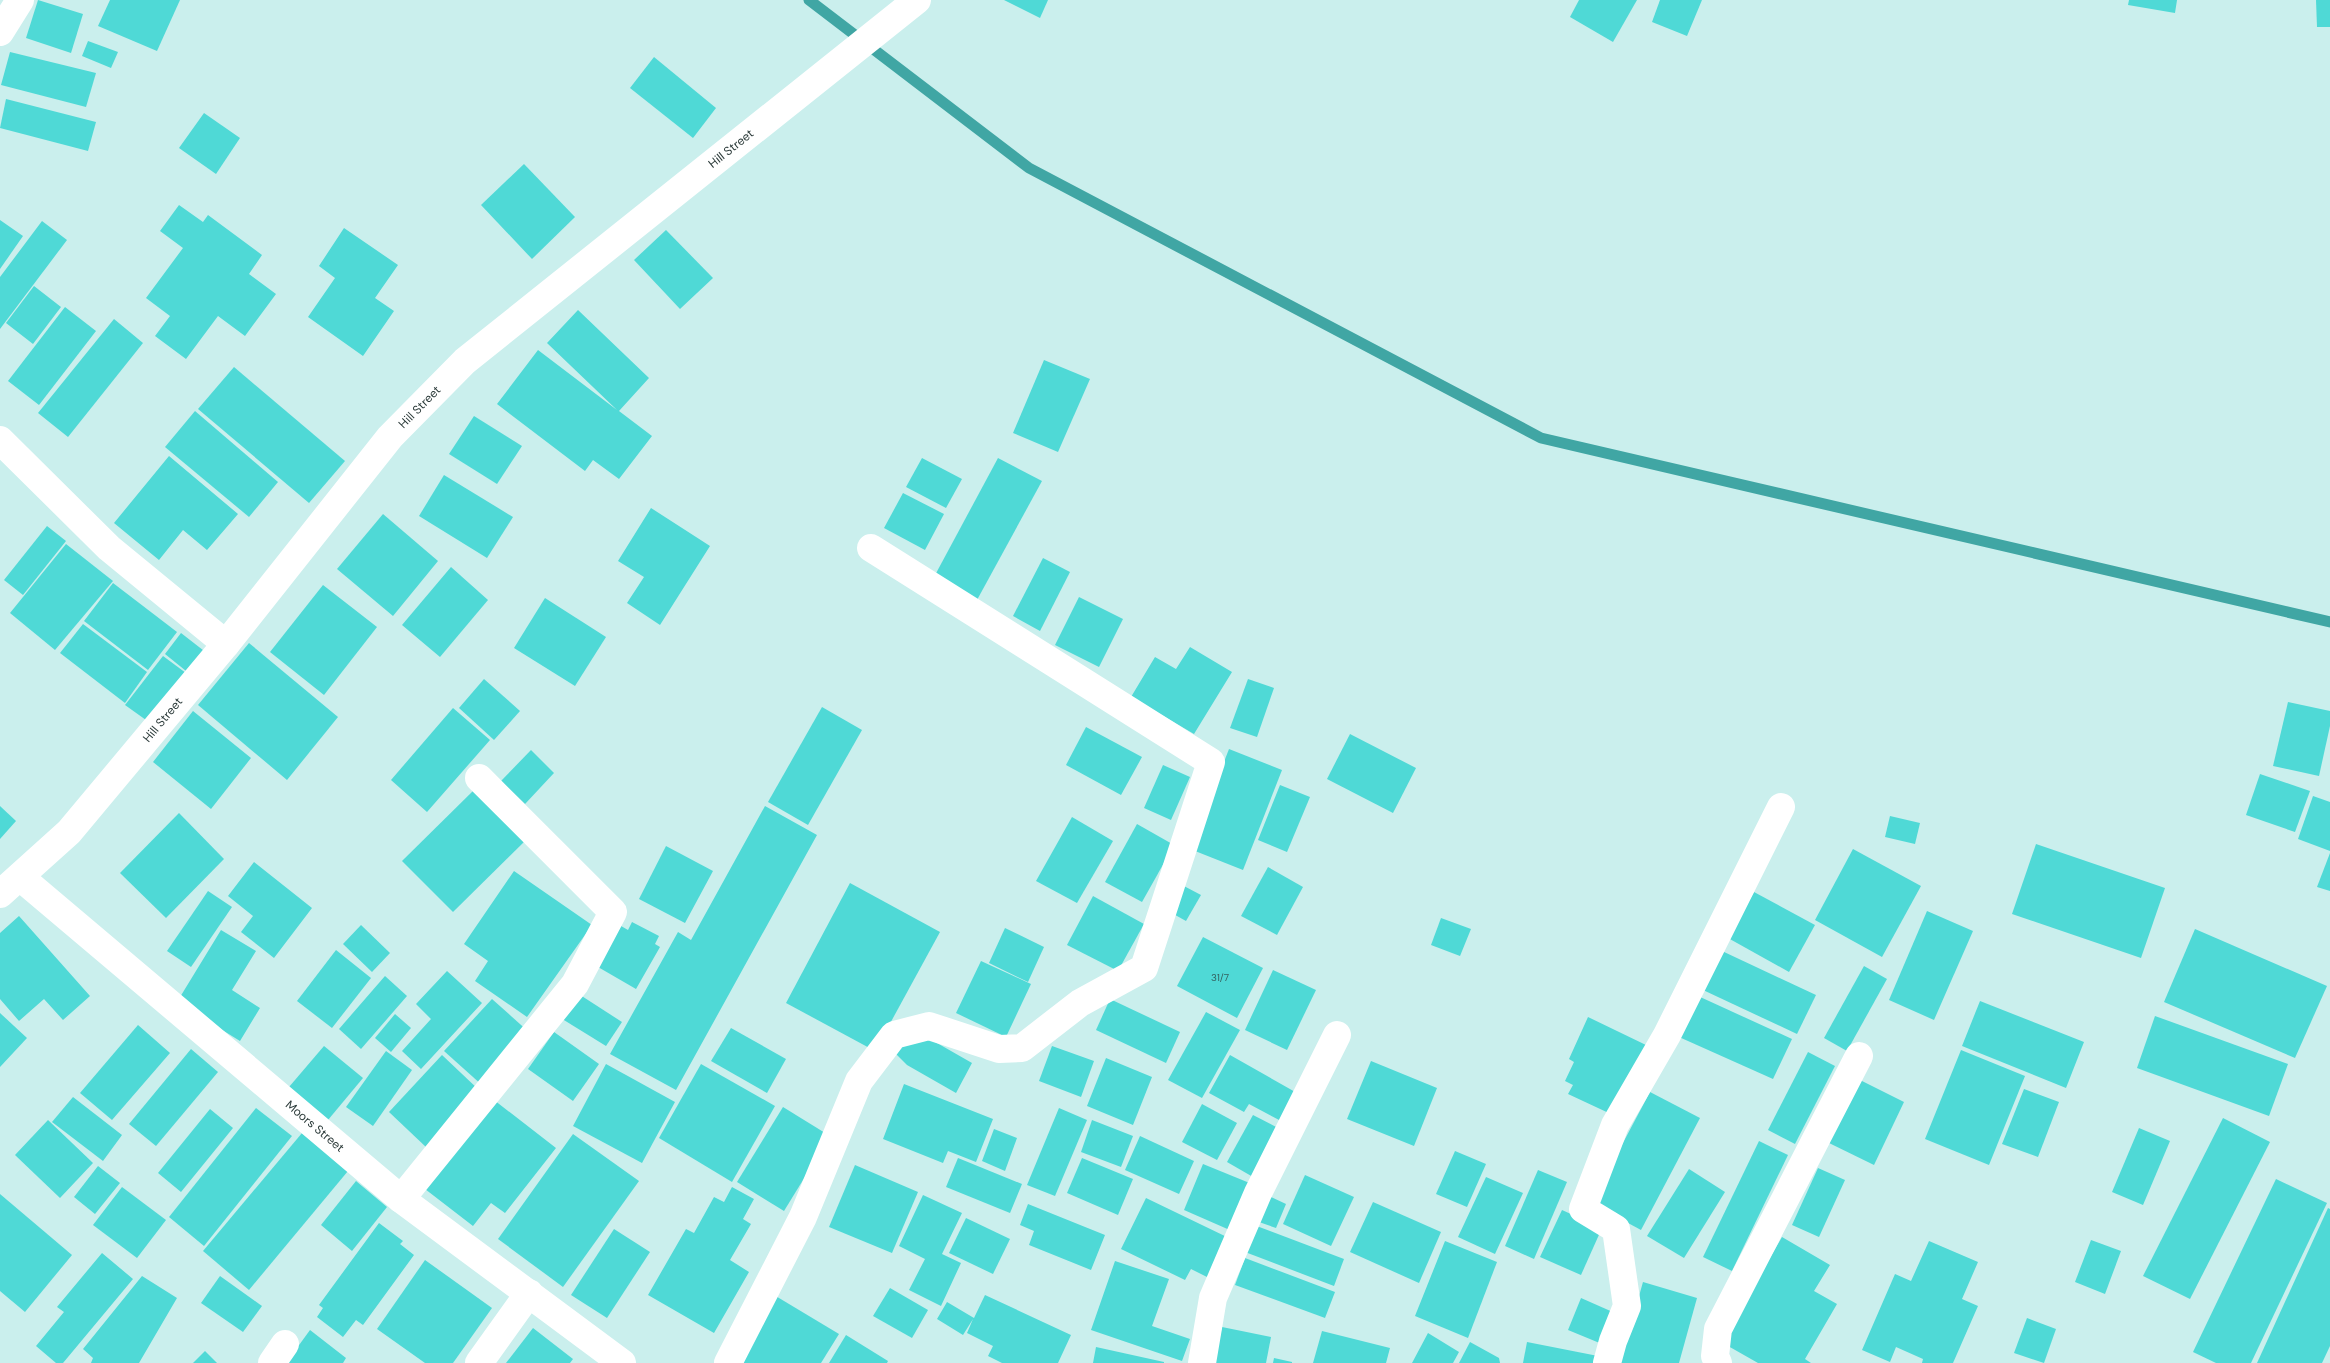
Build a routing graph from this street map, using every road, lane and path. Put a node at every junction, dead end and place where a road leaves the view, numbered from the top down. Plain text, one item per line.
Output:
1 (20, 0) edge
2 (912, 3) edge
3 (0, 32) edge
4 (0, 440) edge
5 (871, 548) dead end
6 (226, 644) junction
7 (479, 778) dead end
8 (1781, 807) dead end
9 (10, 885) edge
10 (1337, 1035) dead end
11 (1859, 1056) dead end
12 (401, 1199) junction
13 (529, 1294) junction
14 (479, 1363) edge
15 (622, 1363) edge
16 (728, 1363) edge
17 (1202, 1363) edge
18 (1607, 1363) edge
19 (1718, 1363) edge

1 - 3 street
2 - 6 street, Hill Street
4 - 6 street
5 - 16 street
6 - 9 street, Hill Street
7 - 12 street
8 - 18 street
9 - 12 street, Moors Street
10 - 17 street
11 - 19 street
12 - 13 street, Moors Street
13 - 14 street
13 - 15 street, Moors Street

